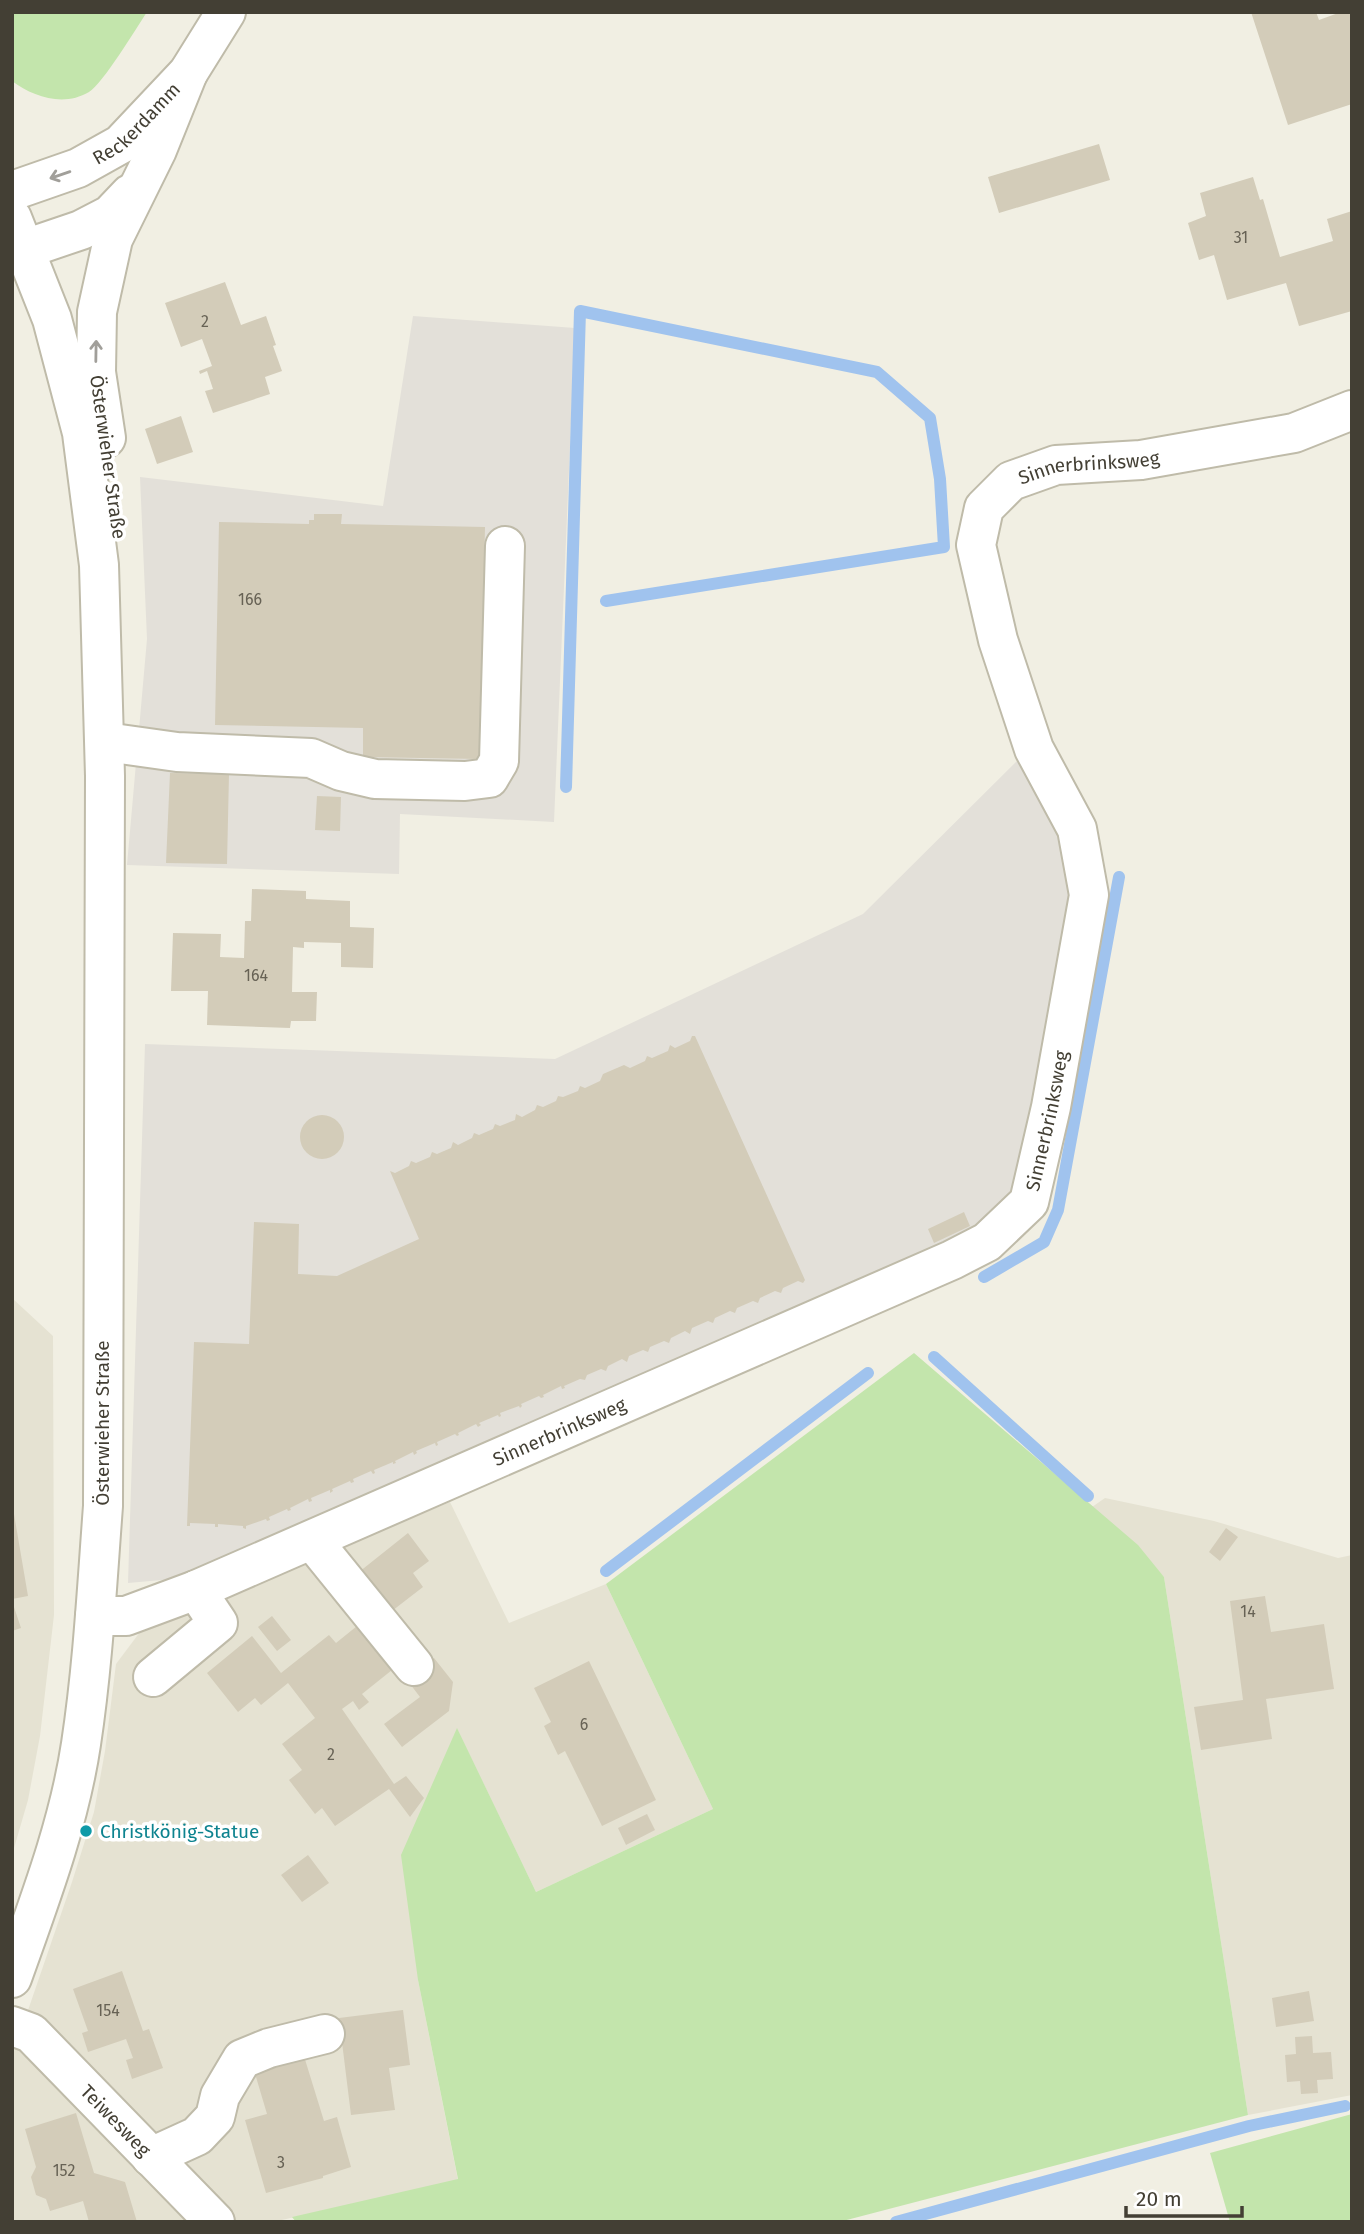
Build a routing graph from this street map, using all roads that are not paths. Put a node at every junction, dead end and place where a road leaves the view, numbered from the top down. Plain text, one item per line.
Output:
1 (226, 12) edge
2 (188, 73) junction
3 (137, 187) junction
4 (12, 191) edge
5 (19, 233) edge
6 (1352, 410) edge
7 (505, 546) dead end
8 (120, 744) junction
9 (103, 857) junction
10 (312, 1540) junction
11 (196, 1590) junction
12 (95, 1616) junction
13 (414, 1666) dead end
14 (153, 1677) dead end
15 (12, 1978) edge
16 (12, 2026) edge
17 (325, 2034) dead end
18 (152, 2157) junction
19 (215, 2222) edge

1 - 2 street, Reckerdamm
2 - 3 street, Österwieher Straße
2 -> 4 street, Reckerdamm
3 - 5 street
8 -> 3 street, Österwieher Straße
5 - 9 street, Österwieher Straße
6 - 10 street, Sinnerbrinksweg
7 - 8 street
8 - 9 street, Österwieher Straße
9 - 12 street, Österwieher Straße
10 - 11 street, Sinnerbrinksweg
10 - 13 street
11 - 12 street, Sinnerbrinksweg
11 - 14 street
12 - 15 street, Österwieher Straße
16 - 18 street, Teiwesweg
17 - 18 street
18 - 19 street, Teiwesweg

